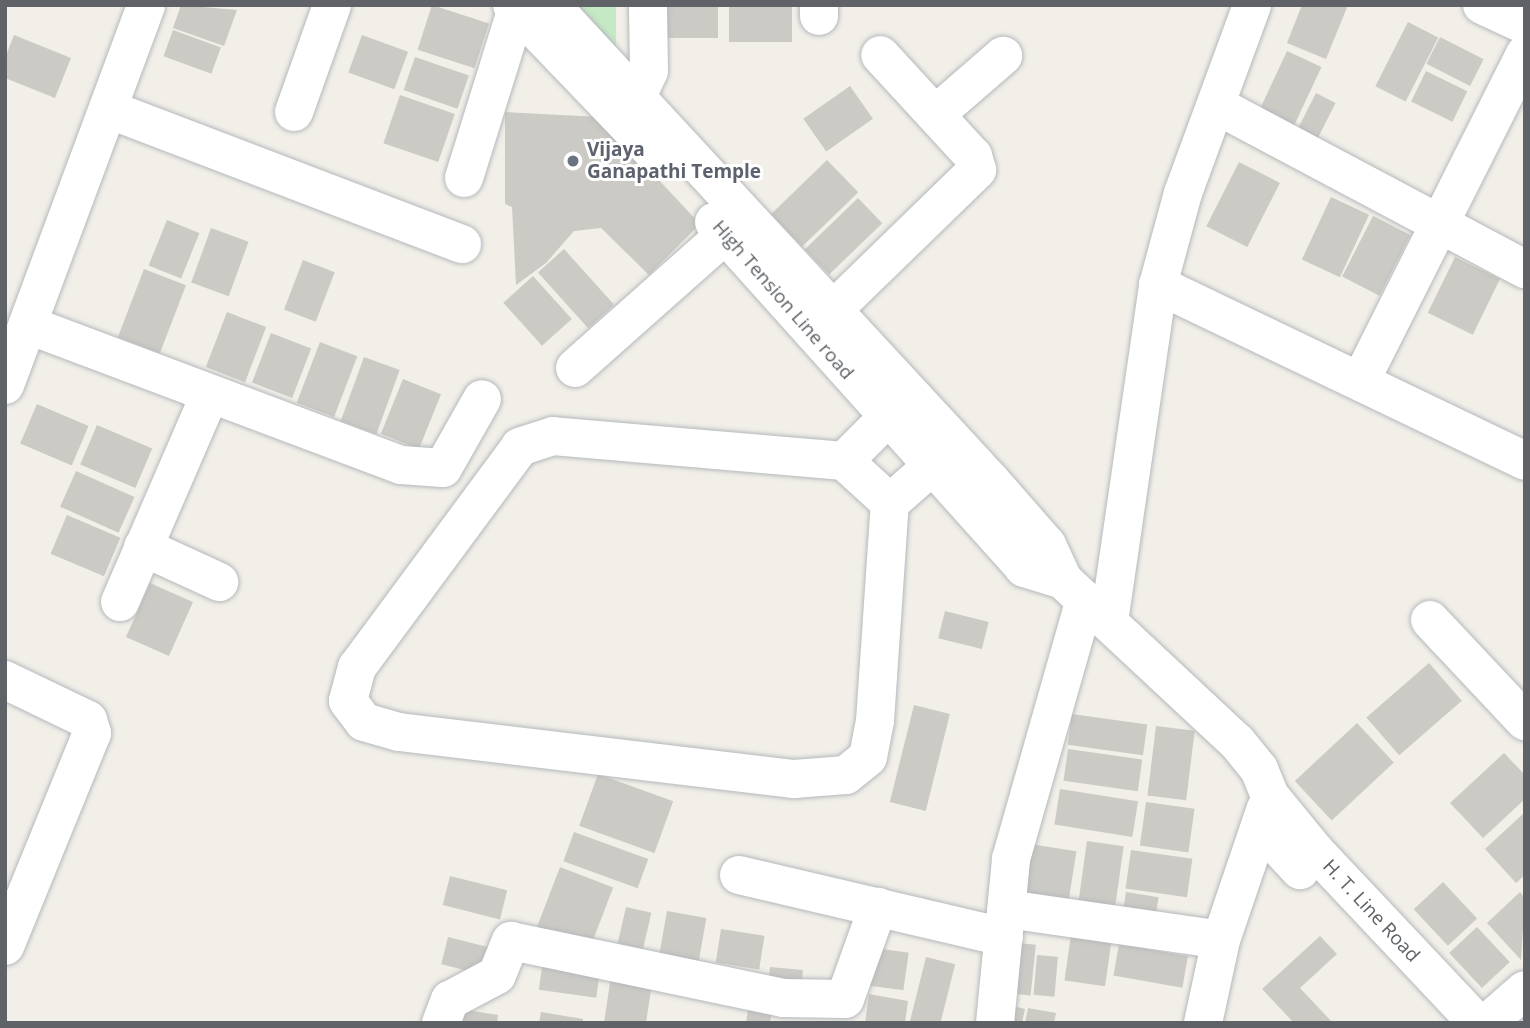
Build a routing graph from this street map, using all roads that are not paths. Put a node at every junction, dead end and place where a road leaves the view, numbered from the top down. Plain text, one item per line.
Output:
1 (146, 5) edge
2 (332, 5) edge
3 (648, 5) edge
4 (1252, 5) edge
5 (1482, 5) edge
6 (524, 7) edge
7 (1525, 25) edge
8 (1525, 54) edge
9 (880, 55) dead end
10 (1003, 55) dead end
11 (1216, 105) junction
12 (632, 107) junction
13 (108, 109) junction
14 (294, 112) dead end
15 (936, 114) junction
16 (464, 178) dead end
17 (733, 224) junction
18 (1438, 226) junction
19 (462, 244) dead end
20 (1525, 269) edge
21 (1158, 285) junction
22 (831, 312) junction
23 (31, 326) junction
24 (575, 368) dead end
25 (1361, 380) junction
26 (5, 385) edge
27 (209, 396) junction
28 (482, 399) dead end
29 (887, 418) junction
30 (844, 461) junction
31 (1525, 461) edge
32 (932, 466) junction
33 (890, 503) junction
34 (143, 547) junction
35 (219, 582) dead end
36 (1085, 601) junction
37 (120, 602) dead end
38 (1430, 620) dead end
39 (5, 680) edge
40 (1517, 697) edge
41 (1265, 812) junction
42 (739, 874) dead end
43 (878, 907) junction
44 (1005, 923) junction
45 (1221, 940) junction
46 (5, 946) edge
47 (1525, 990) edge
48 (781, 1010) edge
49 (440, 1023) edge
50 (995, 1023) edge
51 (1203, 1023) edge
52 (1442, 1023) edge
53 (1477, 1023) edge
54 (1487, 1023) edge

1 - 13 street
2 - 14 street
3 - 12 street
4 - 11 street
5 - 7 street
6 - 12 street, High Tension Line road
6 - 16 street
8 - 18 street
9 - 15 street
10 - 15 street
11 - 18 street
11 - 21 street
12 - 17 street, High Tension Line road
13 - 19 street
13 - 23 street
15 - 22 street
17 - 22 street, High Tension Line road
17 - 24 street
17 - 29 street, High Tension Line road
18 - 20 street
18 - 25 street
21 - 25 street
21 - 36 street
22 - 36 street, High Tension Line road
23 - 26 street
23 - 27 street
25 - 31 street
27 - 28 street
27 - 34 street
29 - 30 street
29 - 32 street, High Tension Line road
30 - 33 street
30 - 33 street
32 - 33 street
32 - 36 street, High Tension Line road
34 - 35 street
34 - 37 street
36 - 41 street, High Tension Line road
36 - 44 street
38 - 40 street
39 - 46 street
41 - 45 street
41 - 52 street, H. T. Line Road
41 - 53 street, H. T. Line Road
42 - 43 street
43 - 44 street
43 - 48 street
44 - 45 street
44 - 50 street
45 - 51 street
47 - 54 street
48 - 49 street

